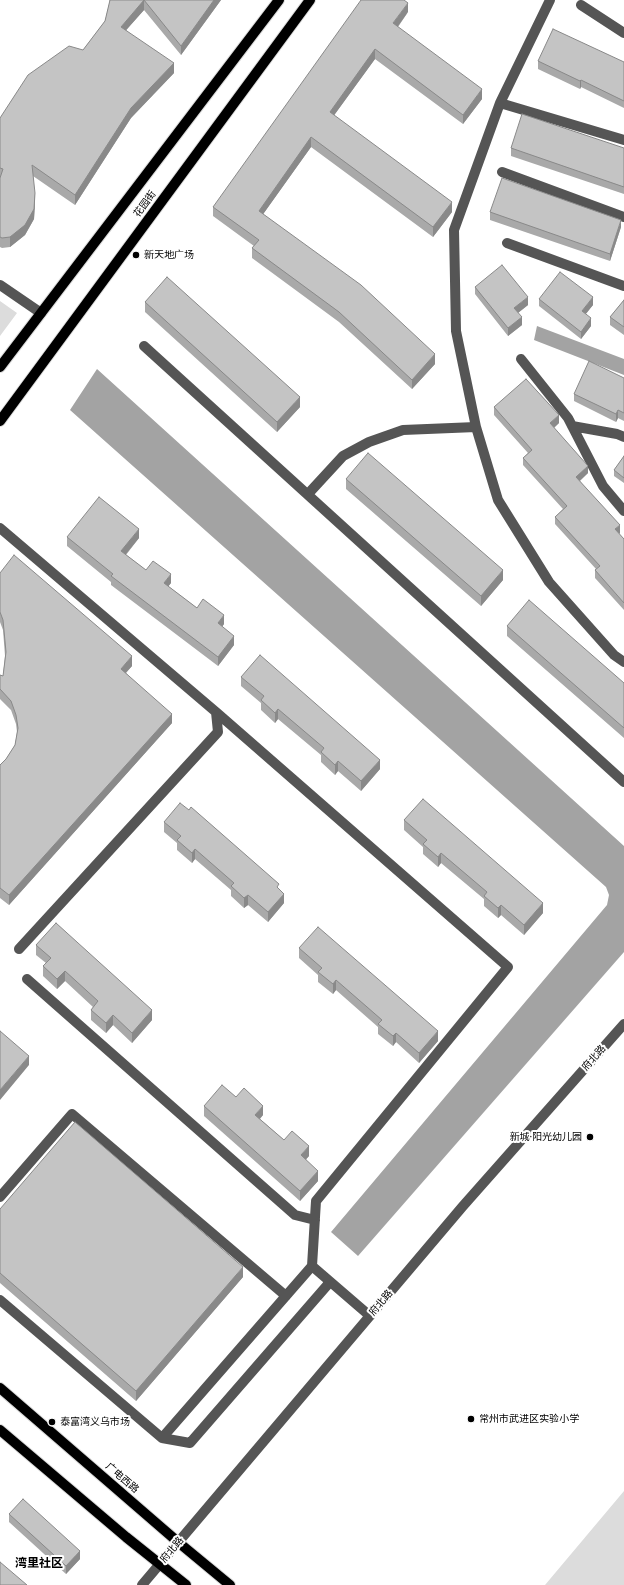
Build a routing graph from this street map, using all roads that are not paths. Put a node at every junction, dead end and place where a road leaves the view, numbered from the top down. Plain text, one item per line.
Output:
1 (279, 0) edge
2 (310, 0) edge
3 (550, 0) edge
4 (581, 5) dead end
5 (624, 33) edge
6 (500, 103) junction
7 (624, 140) edge
8 (502, 172) dead end
9 (624, 217) edge
10 (507, 243) dead end
11 (0, 284) edge
12 (624, 286) edge
13 (41, 313) junction
14 (144, 346) dead end
15 (521, 359) dead end
16 (0, 367) edge
17 (0, 421) edge
18 (572, 426) junction
19 (476, 427) junction
20 (624, 437) edge
21 (308, 494) junction
22 (624, 511) edge
23 (0, 528) edge
24 (624, 662) edge
25 (216, 712) junction
26 (624, 782) edge
27 (19, 949) dead end
28 (27, 979) dead end
29 (624, 1024) edge
30 (0, 1197) edge
31 (315, 1220) junction
32 (312, 1266) junction
33 (330, 1282) junction
34 (286, 1296) junction
35 (0, 1300) edge
36 (370, 1316) junction
37 (0, 1388) edge
38 (0, 1430) edge
39 (162, 1438) junction
40 (178, 1542) junction
41 (160, 1564) junction
42 (142, 1585) edge
43 (186, 1585) edge
44 (230, 1585) edge

1 - 13 main road, 花园街
2 - 17 main road, 花园街
3 - 6 street
4 - 5 street
6 - 7 street
6 - 19 street
8 - 9 street
10 - 12 street
11 - 13 street
13 - 16 main road, 花园街
14 - 21 street
15 - 18 street
18 - 20 street
18 - 22 street
19 - 21 street
19 - 24 street
21 - 26 street
23 - 25 street
25 - 27 street
25 - 31 street
28 - 31 street
29 - 36 street, 府北路
30 - 34 street
31 - 32 street
32 - 33 street
32 - 34 street
33 - 36 street
33 - 39 street
34 - 39 street
35 - 39 street
36 - 40 street, 府北路
37 - 40 main road, 广电西路
38 - 41 main road
40 - 41 street, 府北路
40 - 44 main road, 广电西路
41 - 42 street, 府北路
41 - 43 main road

